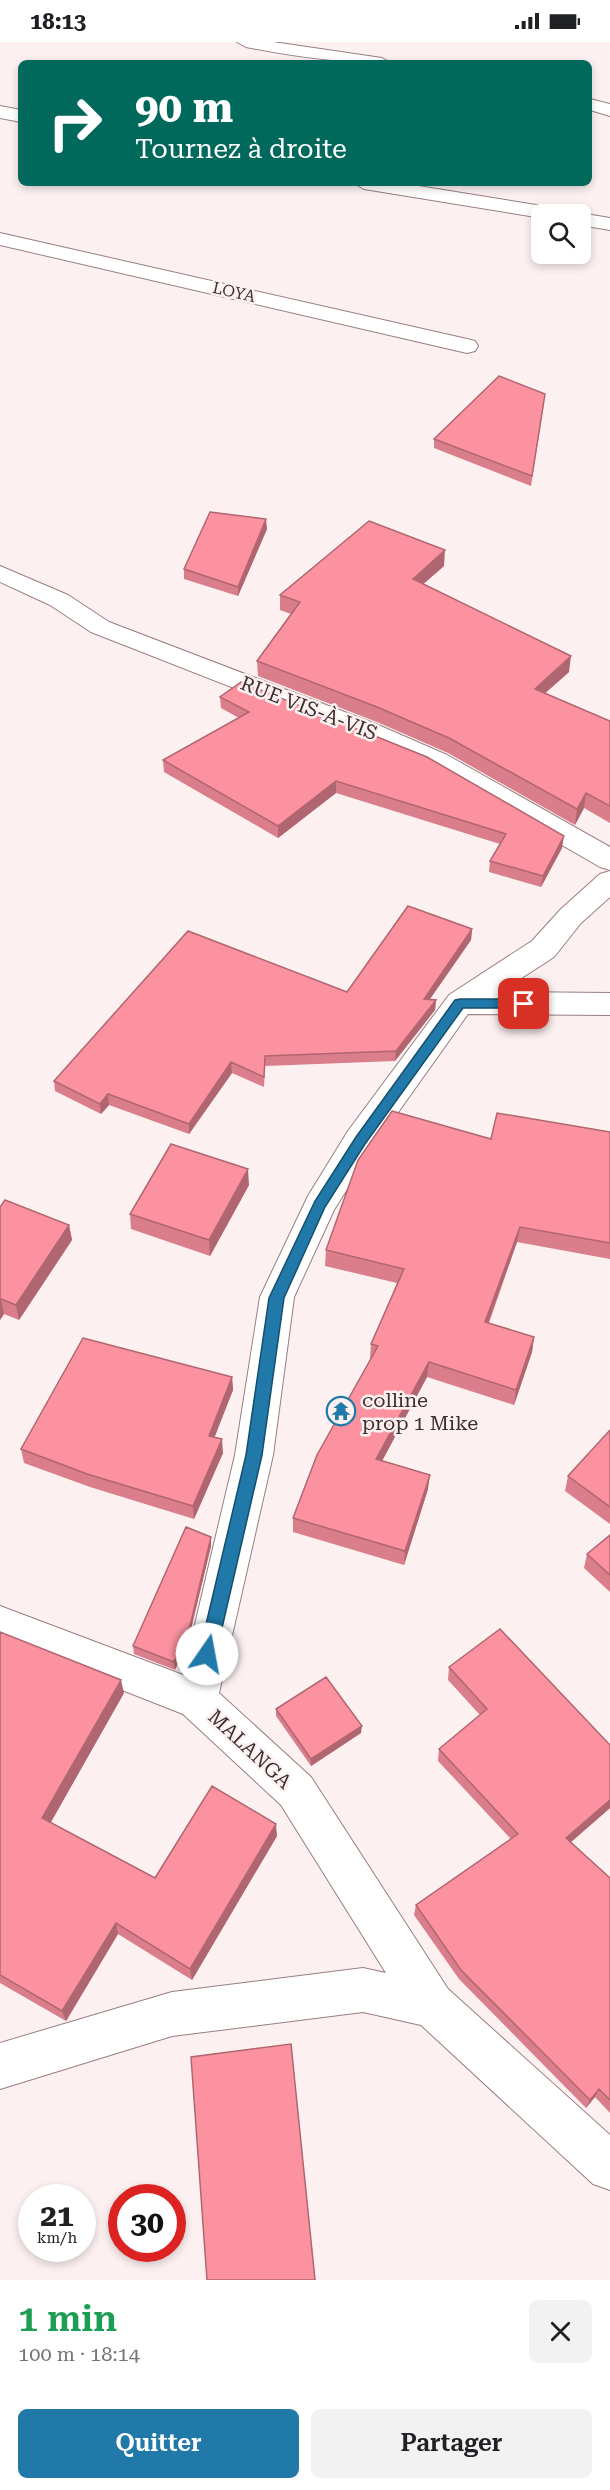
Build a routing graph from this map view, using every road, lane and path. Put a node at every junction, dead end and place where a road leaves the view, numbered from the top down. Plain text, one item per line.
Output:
1 (246, 42) edge
2 (357, 60) edge
3 (592, 106) edge
4 (610, 110) edge
5 (0, 112) edge
6 (18, 115) edge
7 (382, 186) edge
8 (531, 210) edge
9 (591, 221) edge
10 (610, 224) edge
11 (0, 239) edge
12 (467, 346) dead end
13 (0, 573) edge
14 (610, 860) edge
15 (610, 881) edge
16 (460, 1003) junction
17 (610, 1004) edge
18 (0, 1624) edge
19 (197, 1700) junction
20 (432, 2005) junction
21 (0, 2066) edge
22 (610, 2167) edge

1 - 2 street
3 - 4 street
5 - 6 street
7 - 8 street
9 - 10 street
11 - 12 street, LOYA
13 - 14 street, RUE VIS-À-VIS
15 - 16 street, MALANGA
16 - 17 street
16 - 19 street, MALANGA
18 - 19 street
19 - 20 street, MALANGA
20 - 21 street
20 - 22 street, MALANGA

